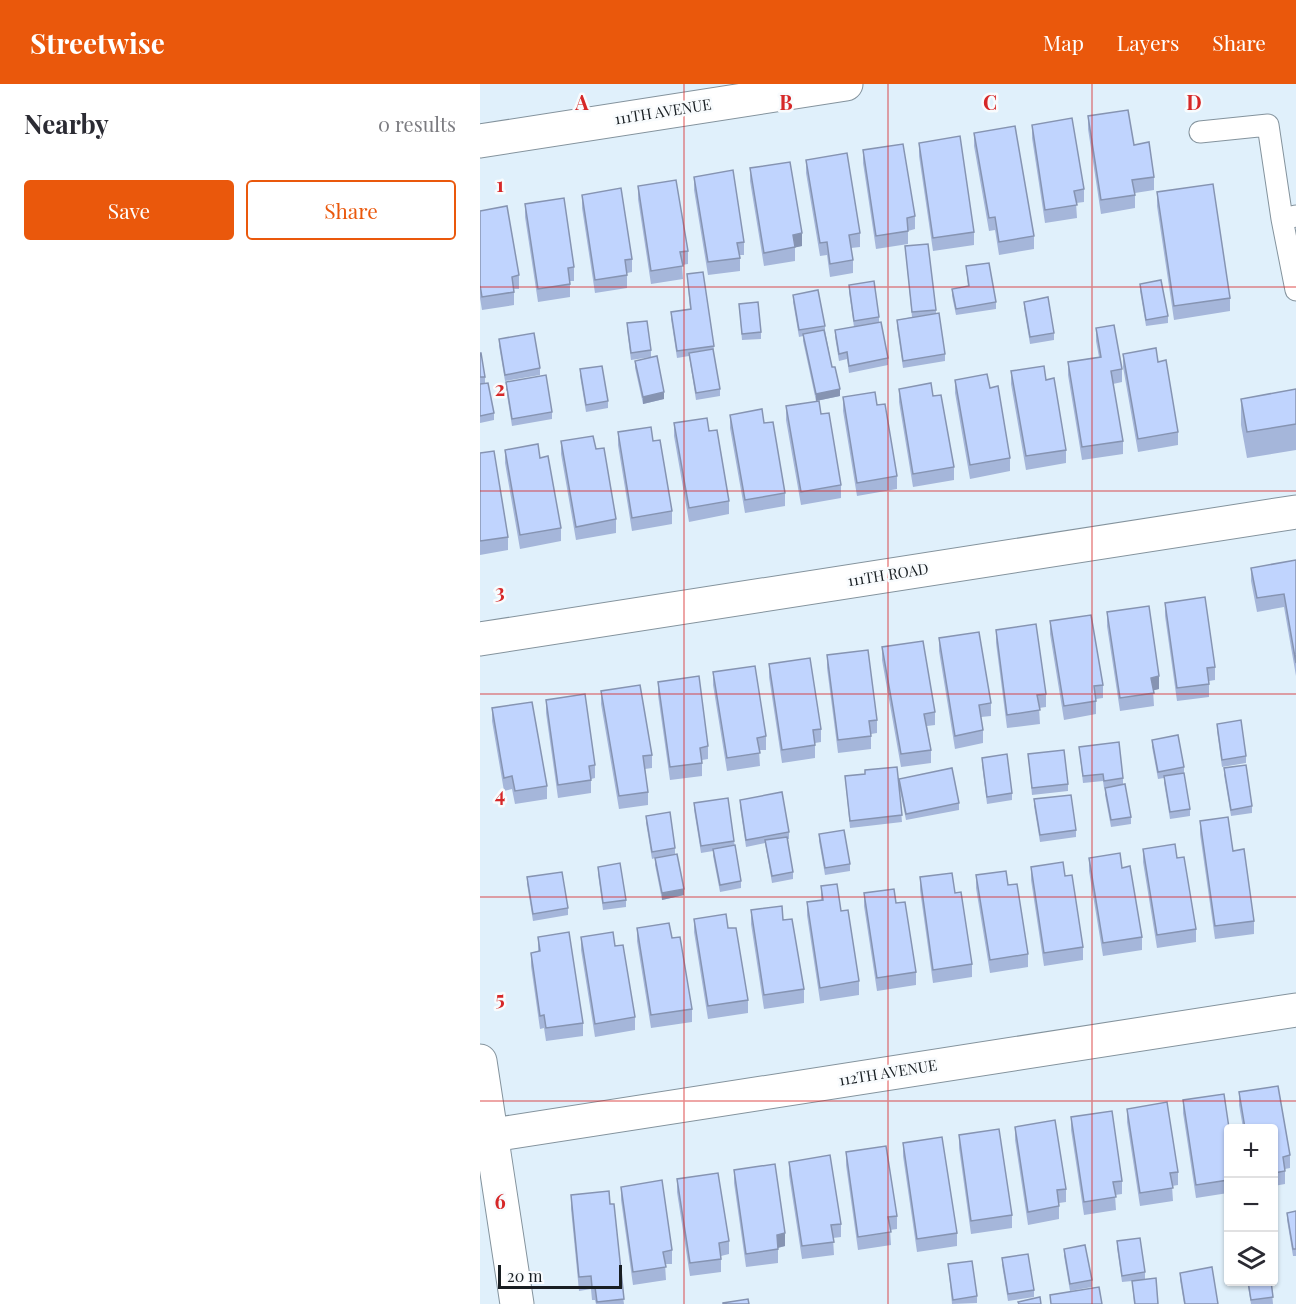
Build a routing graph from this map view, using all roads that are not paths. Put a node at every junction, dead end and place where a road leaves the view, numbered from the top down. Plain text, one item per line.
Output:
1 (846, 84) edge
2 (1200, 132) dead end
3 (480, 141) edge
4 (1289, 217) edge
5 (1296, 290) edge
6 (1296, 512) edge
7 (480, 639) edge
8 (1296, 1010) edge
9 (480, 1061) edge
10 (486, 1136) edge
11 (517, 1304) edge

1 - 3 street, 111TH AVENUE
2 - 4 lane
4 - 5 lane
6 - 7 street, 111TH ROAD
8 - 10 street, 112TH AVENUE
9 - 10 street
10 - 11 street

